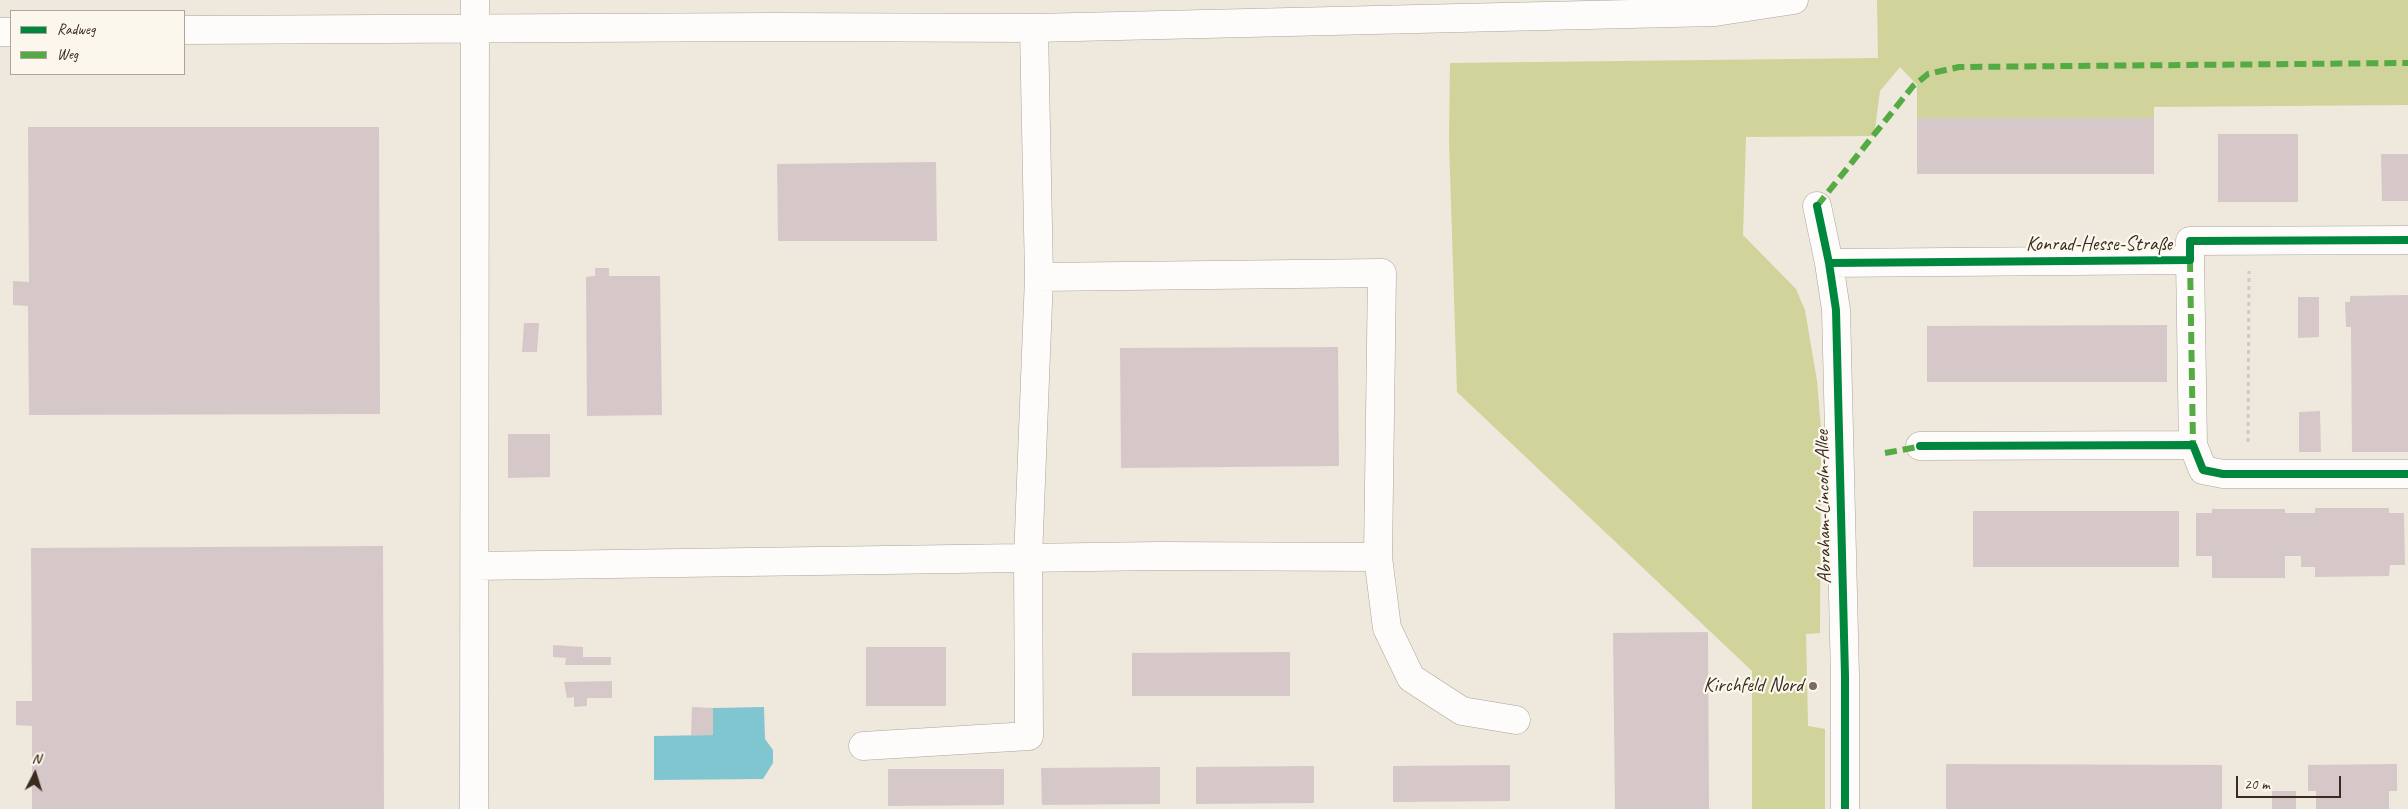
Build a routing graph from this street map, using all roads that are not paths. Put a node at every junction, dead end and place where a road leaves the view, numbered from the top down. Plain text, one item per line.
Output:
1 (475, 0) edge
2 (1794, 0) edge
3 (1034, 28) junction
4 (476, 29) junction
5 (185, 30) edge
6 (1817, 206) dead end
7 (2408, 240) edge
8 (2190, 260) junction
9 (1829, 263) junction
10 (1039, 276) junction
11 (2193, 445) junction
12 (1920, 446) dead end
13 (2408, 474) edge
14 (1378, 557) junction
15 (1028, 558) junction
16 (475, 566) junction
17 (1516, 720) dead end
18 (863, 746) dead end
19 (474, 809) edge
20 (1845, 809) edge

1 - 4 street
2 - 3 street
3 - 4 street
3 - 10 street
4 - 5 street
4 - 16 street
6 - 9 street, Abraham-Lincoln-Allee
7 - 8 street, Konrad-Hesse-Straße
8 - 9 street, Konrad-Hesse-Straße
8 - 11 street, Konrad-Hesse-Straße
9 - 20 street, Abraham-Lincoln-Allee
10 - 14 street
10 - 15 street
11 - 12 street
11 - 13 street, Konrad-Hesse-Straße
14 - 15 street
14 - 17 street
15 - 16 street
15 - 18 street
16 - 19 street

